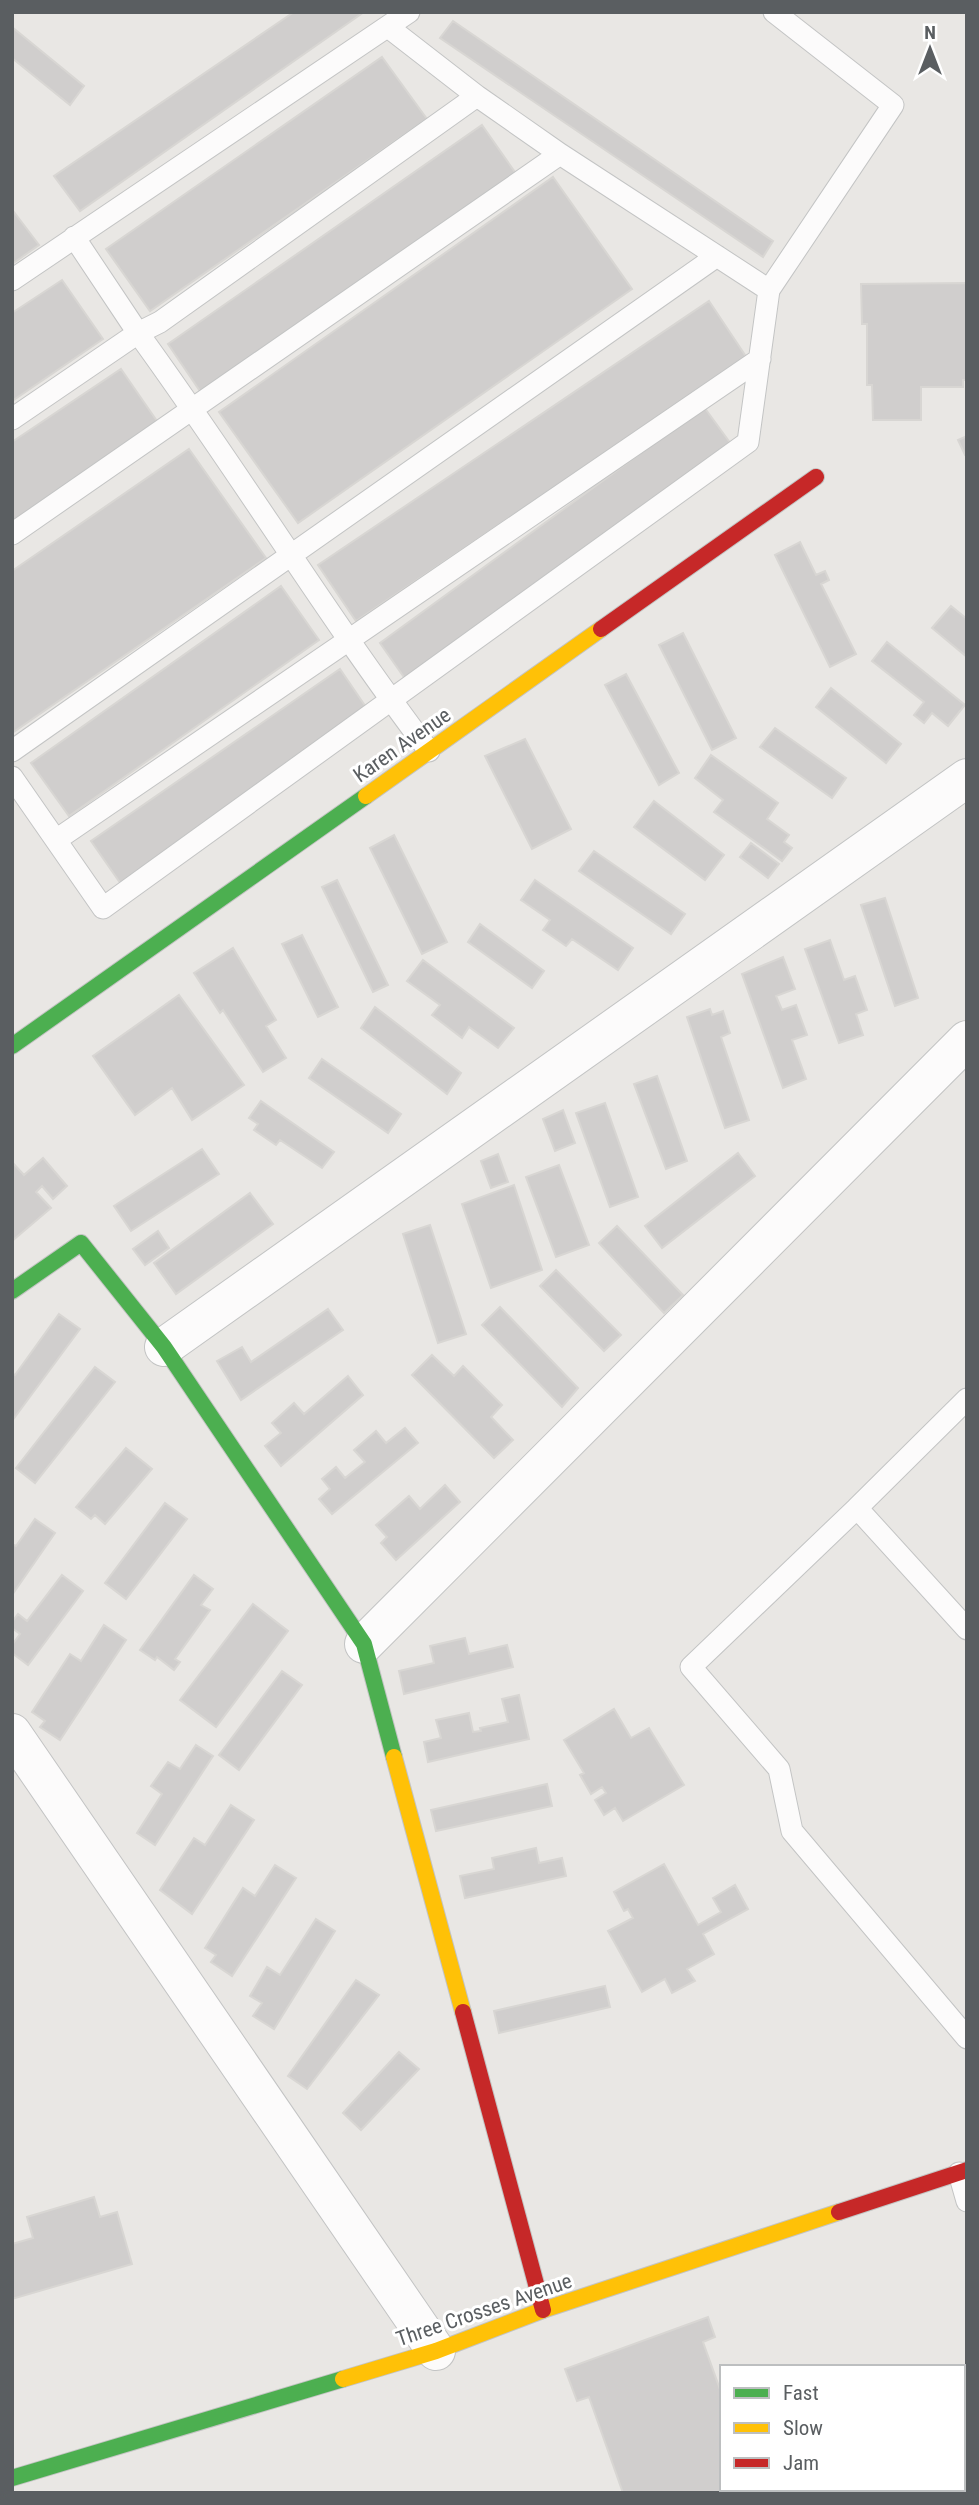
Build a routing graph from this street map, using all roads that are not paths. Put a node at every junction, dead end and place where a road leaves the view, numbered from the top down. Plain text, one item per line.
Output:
1 (409, 12) edge
2 (774, 12) edge
3 (388, 27) junction
4 (477, 96) junction
5 (560, 154) junction
6 (74, 237) junction
7 (717, 256) junction
8 (12, 281) edge
9 (769, 290) junction
10 (138, 333) junction
11 (760, 359) junction
12 (193, 408) junction
13 (12, 419) edge
14 (816, 477) dead end
15 (12, 534) edge
16 (291, 556) junction
17 (346, 639) junction
18 (391, 700) junction
19 (12, 751) edge
20 (429, 751) junction
21 (12, 777) edge
22 (967, 778) edge
23 (56, 840) junction
24 (967, 1040) edge
25 (12, 1046) edge
26 (12, 1291) edge
27 (164, 1347) junction
28 (967, 1399) edge
29 (857, 1508) junction
30 (967, 1629) edge
31 (364, 1644) junction
32 (12, 1734) edge
33 (967, 2038) edge
34 (963, 2171) edge
35 (967, 2201) edge
36 (543, 2310) junction
37 (436, 2351) junction
38 (12, 2478) edge

1 - 3 lane
2 - 9 lane
3 - 4 lane
3 - 6 lane
4 - 5 lane
4 - 10 lane
5 - 7 lane
5 - 12 lane
6 - 8 lane
6 - 10 lane
7 - 9 lane
7 - 16 lane
9 - 11 lane
10 - 12 lane
10 - 13 lane
11 - 17 lane
11 - 18 lane
12 - 15 lane
12 - 16 lane
14 - 20 street, Karen Avenue
16 - 17 lane
16 - 19 lane
17 - 18 lane
17 - 23 lane
18 - 20 lane
18 - 23 lane
20 - 25 street, Karen Avenue
21 - 23 lane
22 - 27 street
24 - 31 street
26 - 27 street
27 - 31 street
28 - 29 lane
29 - 30 lane
29 - 33 lane
31 - 36 street
32 - 37 street
34 - 35 lane
34 - 36 street, Three Crosses Avenue
36 - 37 street, Three Crosses Avenue
37 - 38 street, Three Crosses Avenue

